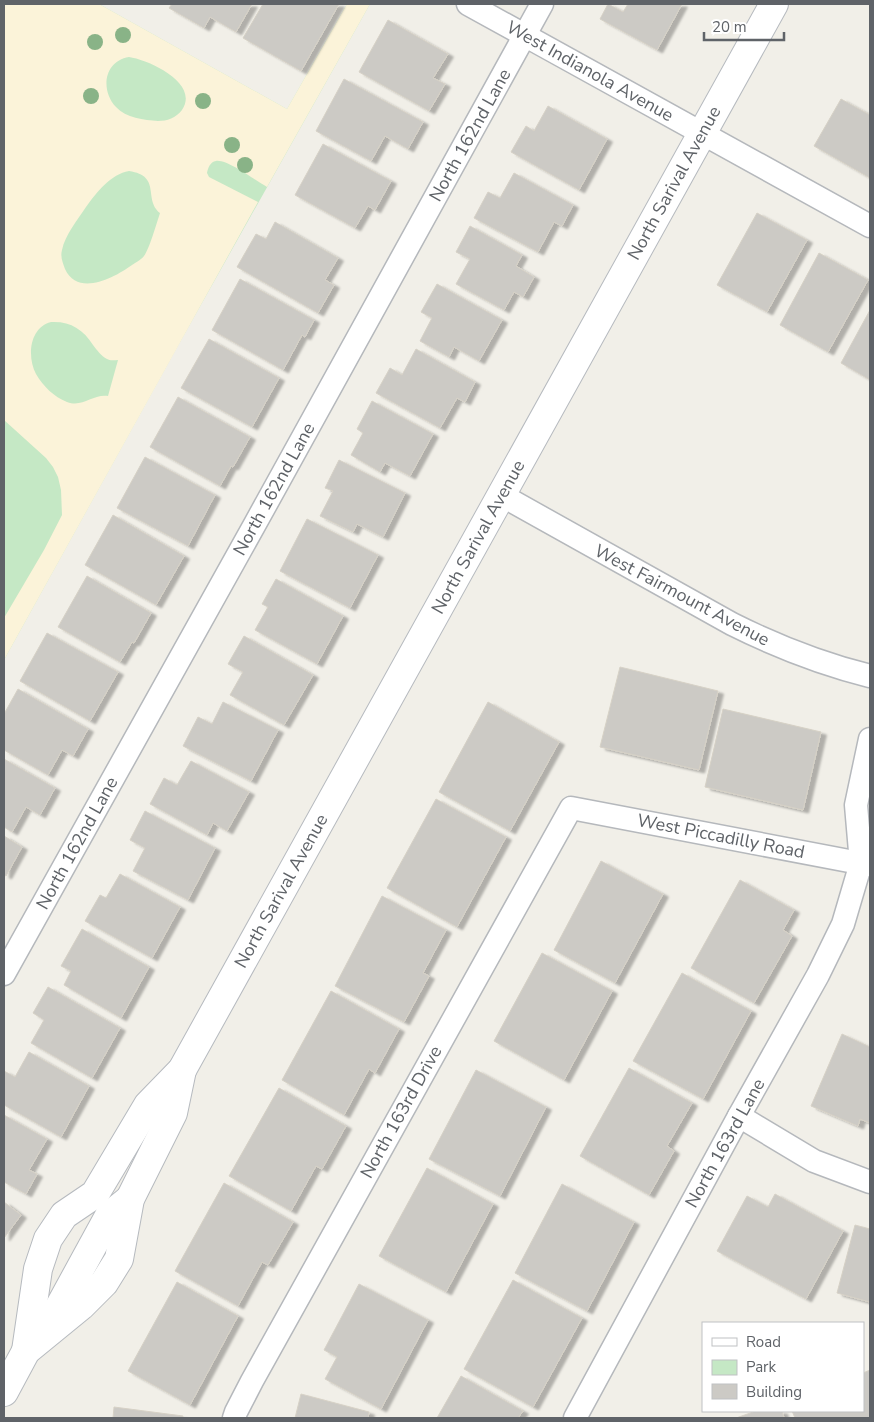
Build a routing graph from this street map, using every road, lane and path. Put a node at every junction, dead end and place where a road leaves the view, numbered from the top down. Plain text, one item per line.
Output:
1 (468, 4) edge
2 (542, 4) edge
3 (774, 4) edge
4 (525, 35) junction
5 (702, 134) junction
6 (870, 226) edge
7 (501, 495) junction
8 (870, 676) edge
9 (870, 739) edge
10 (571, 808) joint
11 (867, 858) edge
12 (4, 974) edge
13 (182, 1070) junction
14 (739, 1116) junction
15 (870, 1182) edge
16 (36, 1343) junction
17 (4, 1392) edge
18 (234, 1418) edge
19 (575, 1418) edge

1 - 4 street, West Indianola Avenue
2 - 4 street, North 162nd Lane
3 - 5 street, North Sarival Avenue
4 - 5 street, West Indianola Avenue
4 - 12 street, North 162nd Lane
5 - 6 street, West Indianola Avenue
5 - 7 street, North Sarival Avenue
7 - 8 street, West Fairmount Avenue
7 - 13 street, North Sarival Avenue
9 - 11 street, North 163rd Lane
10 - 11 street, West Piccadilly Road
10 - 18 street, North 163rd Drive
11 - 14 street, North 163rd Lane
13 - 16 street, North Sarival Avenue
13 - 16 street, North Sarival Avenue
14 - 15 street
14 - 19 street, North 163rd Lane
16 - 17 street, North Sarival Avenue

